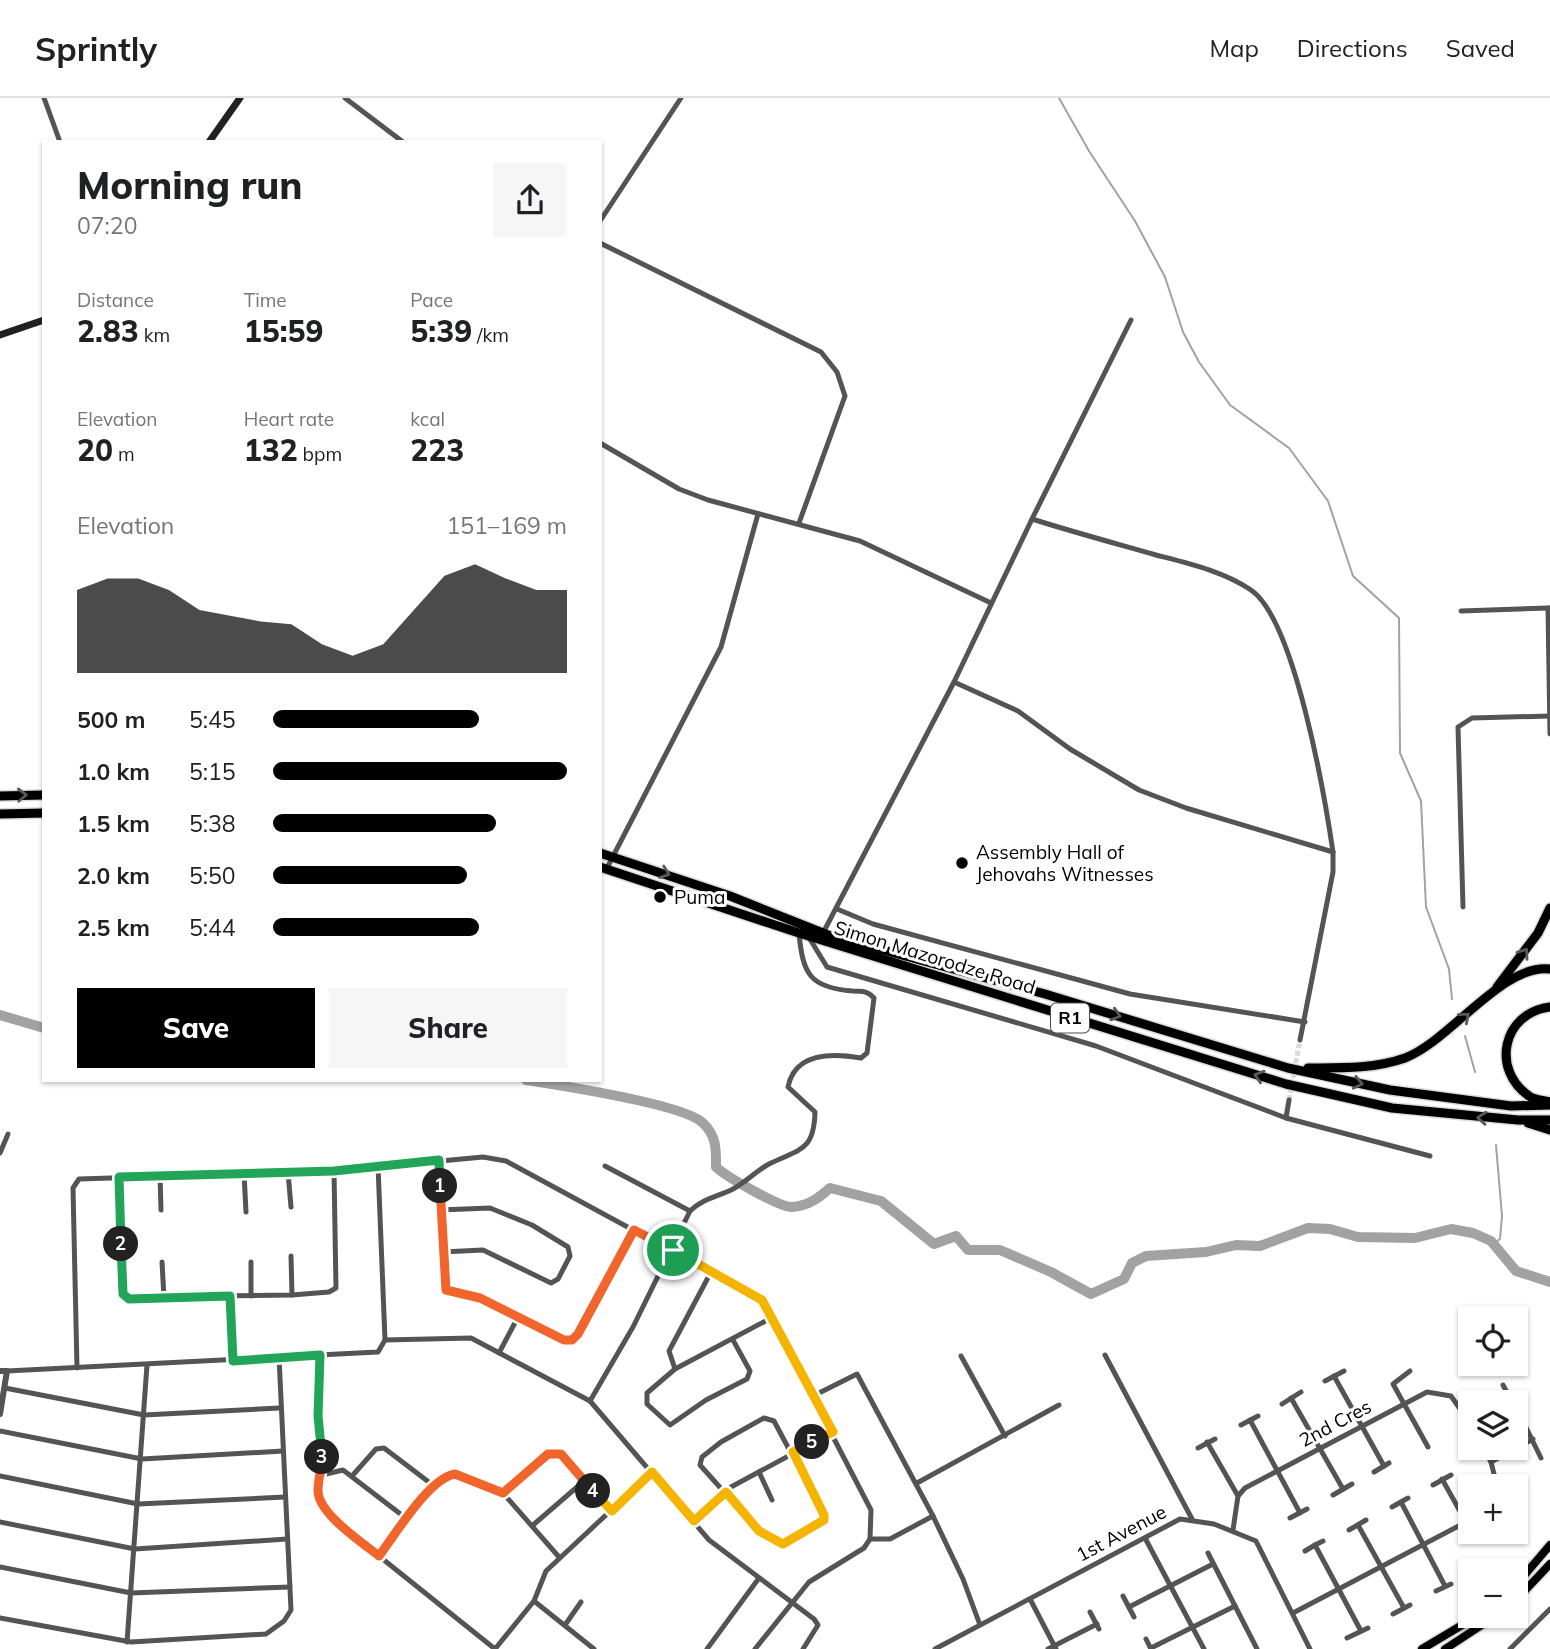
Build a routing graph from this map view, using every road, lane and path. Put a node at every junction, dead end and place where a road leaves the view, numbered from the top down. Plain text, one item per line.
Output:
1 (44, 98) edge
2 (240, 98) edge
3 (345, 98) edge
4 (681, 98) edge
5 (59, 140) edge
6 (210, 140) edge
7 (400, 140) edge
8 (602, 217) edge
9 (602, 244) edge
10 (1131, 320) dead end
11 (42, 321) edge
12 (0, 335) edge
13 (602, 444) edge
14 (758, 514) junction
15 (1032, 519) junction
16 (799, 523) junction
17 (991, 603) junction
18 (1549, 608) edge
19 (1461, 611) dead end
20 (954, 682) junction
21 (1550, 716) edge
22 (1550, 734) edge
23 (42, 795) edge
24 (0, 796) edge
25 (42, 813) edge
26 (0, 814) edge
27 (1333, 852) junction
28 (602, 854) edge
29 (613, 857) junction
30 (603, 867) edge
31 (1463, 908) dead end
32 (1550, 908) edge
33 (837, 909) junction
34 (823, 933) junction
35 (804, 935) junction
36 (1550, 969) edge
37 (1492, 994) junction
38 (1550, 1007) edge
39 (1305, 1022) junction
40 (1300, 1040) tunnel mouth
41 (1288, 1068) junction
42 (1289, 1100) tunnel mouth
43 (1550, 1104) edge
44 (1286, 1118) junction
45 (1518, 1120) junction
46 (1550, 1120) edge
47 (1550, 1130) edge
48 (8, 1135) dead end
49 (0, 1153) edge
50 (1430, 1156) dead end
51 (439, 1160) junction
52 (378, 1166) junction
53 (605, 1166) dead end
54 (334, 1171) junction
55 (288, 1172) junction
56 (244, 1173) junction
57 (160, 1175) junction
58 (119, 1177) junction
59 (291, 1206) dead end
60 (161, 1210) dead end
61 (440, 1210) junction
62 (690, 1211) junction
63 (246, 1212) dead end
64 (634, 1230) junction
65 (673, 1250) junction
66 (442, 1252) junction
67 (291, 1256) dead end
68 (162, 1262) dead end
69 (251, 1262) dead end
70 (711, 1272) junction
71 (292, 1295) junction
72 (230, 1296) junction
73 (251, 1296) junction
74 (164, 1298) junction
75 (518, 1317) junction
76 (773, 1317) junction
77 (385, 1340) junction
78 (733, 1340) junction
79 (499, 1353) junction
80 (320, 1355) junction
81 (1105, 1355) dead end
82 (961, 1356) dead end
83 (279, 1357) junction
84 (233, 1361) junction
85 (147, 1365) junction
86 (77, 1368) junction
87 (675, 1369) junction
88 (4, 1371) edge
89 (1344, 1371) dead end
90 (1410, 1371) dead end
91 (1334, 1376) junction
92 (1325, 1381) dead end
93 (1503, 1384) dead end
94 (5, 1388) junction
95 (1506, 1390) edge
96 (1301, 1392) dead end
97 (813, 1396) junction
98 (1291, 1398) junction
99 (590, 1401) junction
100 (1282, 1404) dead end
101 (1405, 1404) junction
102 (1059, 1405) dead end
103 (1458, 1406) edge
104 (280, 1408) junction
105 (0, 1414) edge
106 (144, 1415) junction
107 (1258, 1416) dead end
108 (1250, 1420) junction
109 (1241, 1425) dead end
110 (1362, 1426) junction
111 (1528, 1430) edge
112 (0, 1432) edge
113 (833, 1432) junction
114 (1005, 1436) junction
115 (1216, 1438) dead end
116 (1533, 1440) junction
117 (1208, 1443) junction
118 (1428, 1446) dead end
119 (1198, 1448) dead end
120 (1320, 1448) junction
121 (283, 1451) junction
122 (793, 1452) junction
123 (1541, 1458) dead end
124 (142, 1459) junction
125 (1491, 1462) joint
126 (652, 1472) junction
127 (759, 1472) junction
128 (1277, 1472) junction
129 (1374, 1472) dead end
130 (1494, 1474) edge
131 (322, 1475) junction
132 (1451, 1475) dead end
133 (0, 1476) edge
134 (352, 1476) junction
135 (1442, 1479) junction
136 (584, 1482) junction
137 (917, 1483) junction
138 (1352, 1485) dead end
139 (1433, 1485) dead end
140 (434, 1486) junction
141 (1343, 1489) junction
142 (726, 1492) junction
143 (503, 1493) junction
144 (1333, 1494) dead end
145 (1238, 1496) junction
146 (285, 1497) junction
147 (1408, 1498) dead end
148 (772, 1500) dead end
149 (1401, 1502) junction
150 (138, 1504) junction
151 (1458, 1505) edge
152 (1392, 1507) dead end
153 (1307, 1509) dead end
154 (612, 1511) junction
155 (1300, 1513) junction
156 (933, 1516) junction
157 (1290, 1518) dead end
158 (407, 1519) junction
159 (1192, 1519) junction
160 (1366, 1520) dead end
161 (694, 1521) junction
162 (0, 1522) edge
163 (1358, 1525) junction
164 (531, 1526) junction
165 (1458, 1526) edge
166 (1233, 1530) junction
167 (1349, 1530) dead end
168 (1146, 1538) junction
169 (287, 1539) junction
170 (870, 1539) junction
171 (1323, 1541) dead end
172 (1423, 1543) junction
173 (1315, 1545) junction
174 (1550, 1545) edge
175 (135, 1549) junction
176 (1305, 1551) dead end
177 (1208, 1553) dead end
178 (379, 1556) junction
179 (559, 1557) junction
180 (1213, 1564) junction
181 (1550, 1564) edge
182 (1380, 1566) junction
183 (0, 1567) edge
184 (1528, 1571) edge
185 (759, 1578) junction
186 (1170, 1585) junction
187 (290, 1587) junction
188 (1528, 1587) edge
189 (1338, 1588) junction
190 (1436, 1591) dead end
191 (131, 1593) junction
192 (1123, 1596) dead end
193 (1030, 1599) junction
194 (534, 1601) junction
195 (792, 1601) junction
196 (581, 1602) dead end
197 (1235, 1606) junction
198 (1129, 1607) junction
199 (1550, 1609) edge
200 (1090, 1612) dead end
201 (1293, 1613) junction
202 (1393, 1614) dead end
203 (1134, 1617) dead end
204 (0, 1618) edge
205 (565, 1625) junction
206 (980, 1625) junction
207 (1193, 1628) junction
208 (1458, 1628) edge
209 (1477, 1628) edge
210 (1347, 1638) dead end
211 (1146, 1639) dead end
212 (127, 1642) junction
213 (1055, 1647) edge
214 (594, 1649) edge
215 (707, 1649) edge
216 (755, 1649) edge
217 (803, 1649) edge
218 (935, 1649) edge
219 (1048, 1649) edge
220 (1151, 1649) edge
221 (1204, 1649) edge
222 (1257, 1649) edge
223 (1310, 1649) edge
224 (1422, 1649) edge
225 (1445, 1649) edge
226 (1510, 1649) edge

1 - 5 street
2 - 6 main road
3 - 7 street
4 - 8 street
9 - 16 street
10 - 15 street
11 - 12 main road
13 - 14 street
14 - 16 street
14 - 29 street
15 - 17 street
15 - 27 street
16 - 17 street
17 - 20 street
18 - 19 street
18 - 21 street
20 - 27 street
20 - 33 street
21 - 22 street
21 - 31 street
24 -> 23 highway
25 - 26 highway
27 - 39 street
28 - 29 highway, Simon Mazorodze Road / R1
29 - 30 street
29 -> 34 highway, Simon Mazorodze Road / R1
30 - 35 highway, Simon Mazorodze Road / R1
37 -> 32 highway
33 - 34 street
33 - 39 street
34 -> 41 highway, Simon Mazorodze Road / R1
35 - 44 street
45 -> 35 highway, Simon Mazorodze Road / R1
35 - 62 street
36 - 37 highway
41 -> 37 highway
38 - 43 highway
39 - 40 street
41 -> 43 highway, Simon Mazorodze Road / R1
42 - 44 street
44 - 50 street
45 - 46 highway, Simon Mazorodze Road / R1
45 - 47 highway
48 - 49 street
51 - 52 street
51 - 61 street
51 - 64 street
52 - 54 street
52 - 77 street
53 - 62 street
54 - 55 street
54 - 71 street
55 - 56 street
55 - 59 street
56 - 57 street
56 - 63 street
57 - 58 street
57 - 60 street
58 - 74 street
58 - 86 street
61 - 66 street
61 - 66 street
62 - 65 street
64 - 65 street
64 - 75 street
65 - 70 street
65 - 99 street
66 - 75 street
67 - 71 street
68 - 74 street
69 - 73 street
70 - 76 street
70 - 87 street
71 - 73 street
72 - 73 street
72 - 74 street
72 - 84 street
75 - 79 street
76 - 78 street
76 - 97 street
77 - 79 street
77 - 80 street
78 - 87 street
78 - 87 street
79 - 99 street
80 - 83 street
80 - 131 street
81 - 159 street
82 - 114 street
83 - 84 street
83 - 104 street
84 - 85 street
85 - 86 street
85 - 106 street
86 - 88 street
88 - 94 street
89 - 91 street
90 - 101 street
91 - 92 street
91 - 110 street
93 - 95 street
94 - 105 street
94 - 106 street
96 - 98 street
97 - 113 street
97 - 137 street
98 - 100 street
98 - 120 street
99 - 126 street
101 - 103 street, 2nd Cres
101 - 110 street, 2nd Cres
101 - 118 street
102 - 114 street
104 - 106 street
104 - 121 street
106 - 124 street
107 - 108 street
108 - 109 street
108 - 128 street
110 - 120 street, 2nd Cres
110 - 129 street
111 - 116 street
112 - 124 street
113 - 122 street
113 - 170 street
114 - 137 street
115 - 117 street
116 - 123 street
116 - 125 street
117 - 119 street
117 - 145 street
120 - 128 street, 2nd Cres
120 - 141 street
121 - 124 street
121 - 146 street
122 - 127 street
122 - 142 street
122 - 142 street
124 - 150 street
125 - 130 street
126 - 154 street
126 - 161 street
127 - 142 street
127 - 148 street
128 - 145 street, 2nd Cres
128 - 155 street
131 - 134 street
131 - 178 street
132 - 135 street
133 - 150 street
134 - 140 street
134 - 158 street
135 - 139 street
135 - 151 street
136 - 143 street
136 - 154 street
136 - 164 street
137 - 156 street
138 - 141 street
140 - 143 street
140 - 158 street
141 - 144 street
142 - 161 street
143 - 164 street
145 - 166 street
146 - 150 street
146 - 169 street
147 - 149 street
149 - 152 street
149 - 172 street
150 - 175 street
153 - 155 street
154 - 179 street
155 - 157 street
156 - 170 street
156 - 206 street
158 - 178 street
159 - 166 street, 1st Avenue
159 - 168 street, 1st Avenue
160 - 163 street
161 - 185 street
162 - 175 street
163 - 167 street
163 - 182 street
164 - 179 street
165 - 172 street
166 - 201 street, 1st Avenue
168 - 186 street
168 - 193 street, 1st Avenue
169 - 175 street
169 - 187 street
170 - 195 street
171 - 173 street
172 - 182 street
172 - 190 street
173 - 176 street
173 - 189 street
174 - 184 main road
175 - 191 street
177 - 180 street
178 - 194 street
179 - 194 street
180 - 186 street
180 - 197 street
181 - 188 main road
182 - 189 street
182 - 202 street
183 - 191 street
185 - 195 street
185 - 215 street
186 - 198 street
186 - 207 street
187 - 191 street
187 - 212 street
189 - 201 street
189 - 210 street
191 - 212 street
192 - 198 street
193 - 206 street, 1st Avenue
193 - 213 street
194 - 205 street
195 - 216 street
195 - 217 street
196 - 205 street
197 - 207 street
197 - 222 street
198 - 203 street
199 - 226 street
200 - 213 street
201 - 223 street, 1st Avenue
204 - 212 street
205 - 214 street
206 - 218 street, 1st Avenue
207 - 220 street
207 - 221 street
208 - 224 main road
209 - 225 main road
211 - 220 street
213 - 219 street

